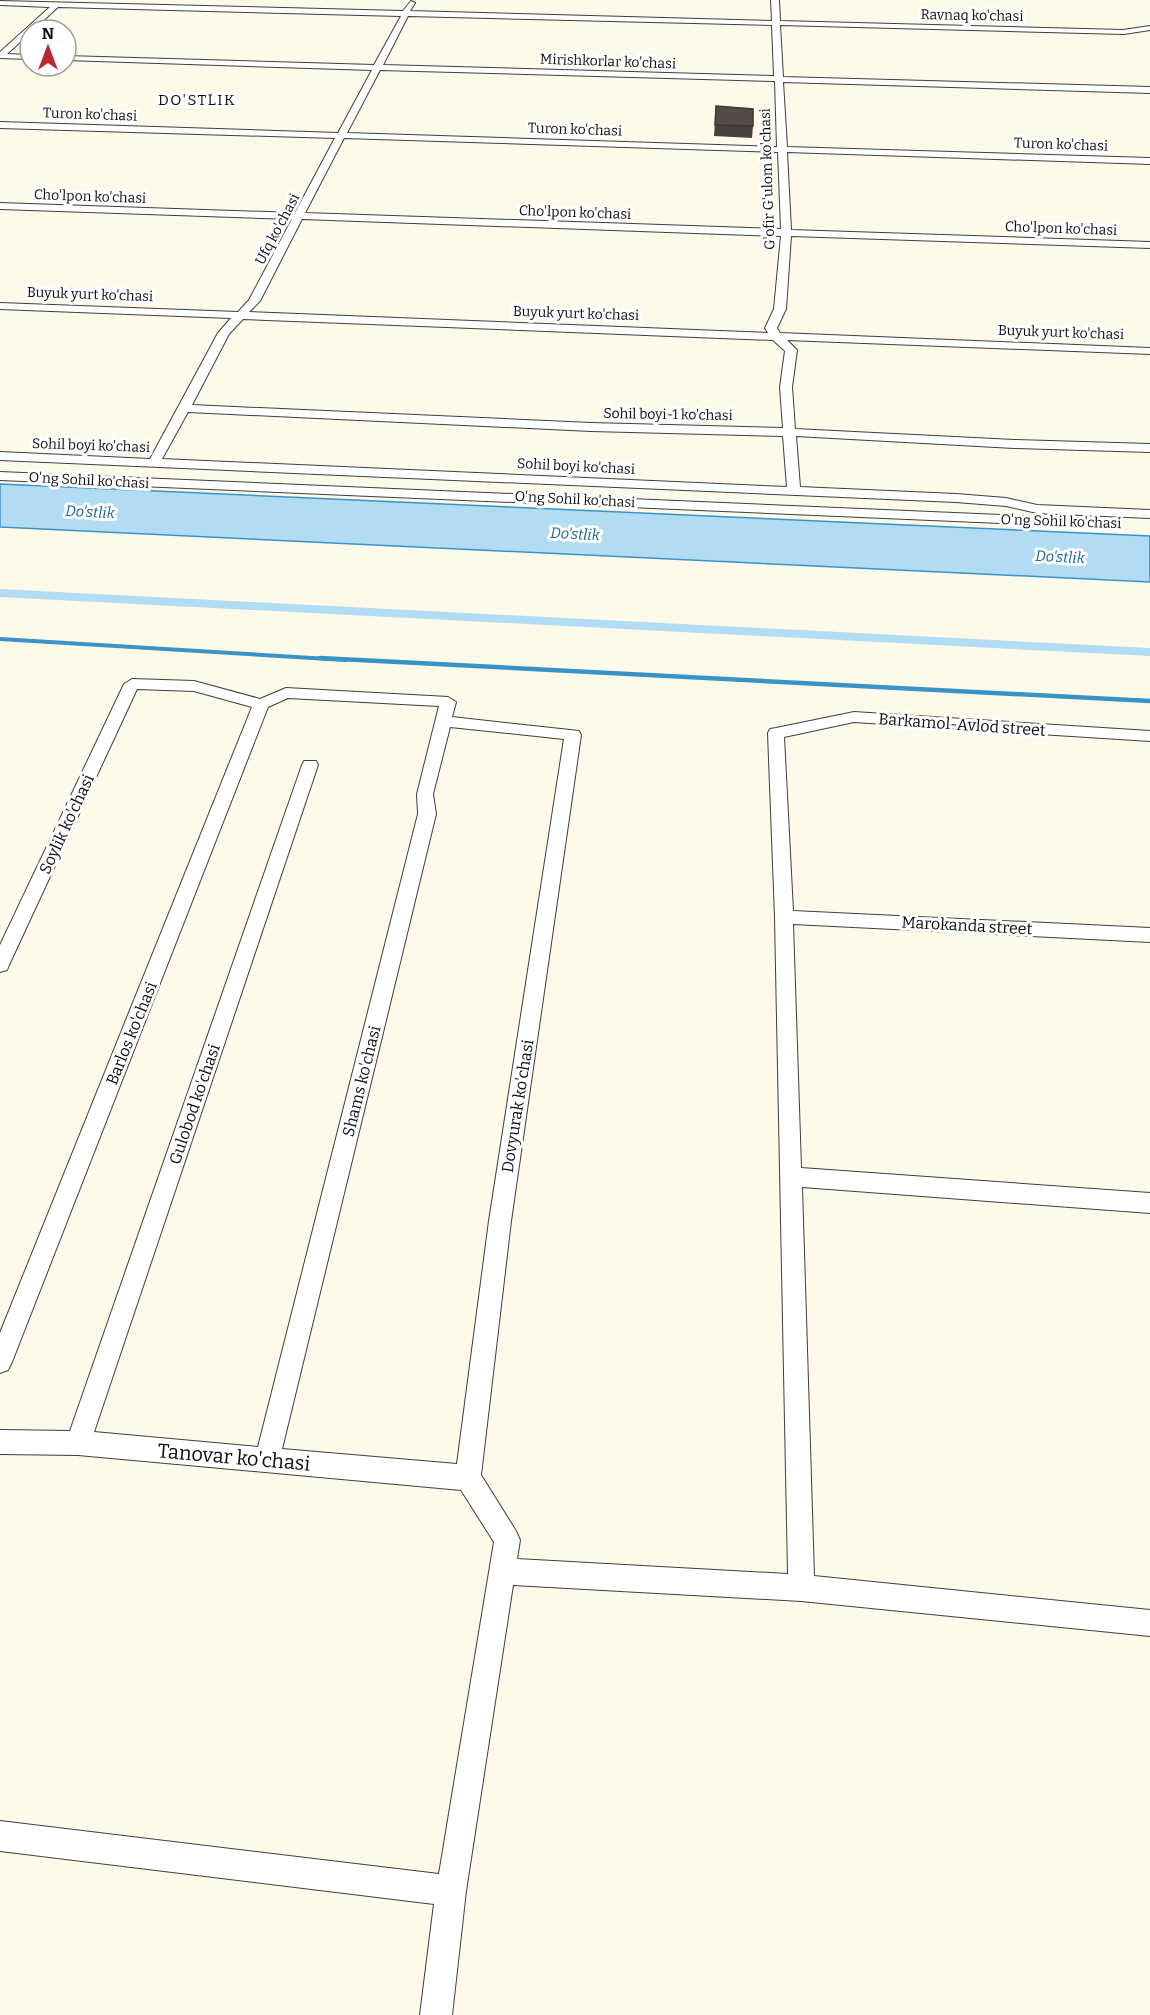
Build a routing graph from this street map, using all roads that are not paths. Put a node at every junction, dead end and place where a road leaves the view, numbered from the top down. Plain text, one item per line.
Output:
1 (413, 0) edge
2 (775, 0) edge
3 (0, 3) edge
4 (57, 4) junction
5 (406, 13) junction
6 (776, 23) junction
7 (1150, 28) edge
8 (0, 56) edge
9 (18, 57) edge
10 (78, 58) edge
11 (377, 68) junction
12 (778, 79) junction
13 (1150, 90) edge
14 (0, 125) edge
15 (342, 136) junction
16 (782, 150) junction
17 (1150, 160) edge
18 (0, 206) edge
19 (299, 216) junction
20 (786, 232) junction
21 (1150, 245) edge
22 (0, 306) edge
23 (242, 314) junction
24 (776, 336) junction
25 (1150, 351) edge
26 (185, 408) junction
27 (790, 432) junction
28 (1150, 448) edge
29 (0, 456) edge
30 (99, 461) junction
31 (154, 463) junction
32 (0, 476) edge
33 (88, 480) junction
34 (794, 491) junction
35 (1150, 514) edge
36 (1150, 525) edge
37 (261, 704) junction
38 (446, 712) junction
39 (1150, 736) edge
40 (310, 765) dead end
41 (784, 917) junction
42 (1150, 935) edge
43 (0, 965) edge
44 (791, 1177) junction
45 (1150, 1203) edge
46 (0, 1362) edge
47 (0, 1442) edge
48 (78, 1443) junction
49 (267, 1460) junction
50 (468, 1478) junction
51 (502, 1571) junction
52 (801, 1588) junction
53 (1150, 1623) edge
54 (0, 1836) edge
55 (451, 1891) junction
56 (436, 2015) edge

1 - 5 street, Ufq ko'chasi
2 - 6 street, G'ofir G'ulom ko'chasi
3 - 4 street, Ravnaq ko'chasi
4 - 5 street, Ravnaq ko'chasi
4 - 8 street
5 - 6 street, Ravnaq ko'chasi
5 - 11 street, Ufq ko'chasi
6 - 7 street, Ravnaq ko'chasi
6 - 12 street, G'ofir G'ulom ko'chasi
8 - 9 street
10 - 11 street, Mirishkorlar ko'chasi
11 - 12 street, Mirishkorlar ko'chasi
11 - 15 street, Ufq ko'chasi
12 - 13 street, Mirishkorlar ko'chasi
12 - 16 street, G'ofir G'ulom ko'chasi
14 - 15 street, Turon ko'chasi
15 - 16 street, Turon ko'chasi
15 - 19 street, Ufq ko'chasi
16 - 17 street, Turon ko'chasi
16 - 20 street, G'ofir G'ulom ko'chasi
18 - 19 street, Cho'lpon ko'chasi
19 - 20 street, Cho'lpon ko'chasi
19 - 23 street, Ufq ko'chasi
20 - 21 street, Cho'lpon ko'chasi
20 - 24 street, G'ofir G'ulom ko'chasi
22 - 23 street, Buyuk yurt ko'chasi
23 - 24 street, Buyuk yurt ko'chasi
23 - 26 street, Ufq ko'chasi
24 - 25 street, Buyuk yurt ko'chasi
24 - 27 street
26 - 27 street, Sohil boyi-1 ko'chasi
26 - 31 street, Ufq ko'chasi
27 - 28 street, Sohil boyi-1 ko'chasi
27 - 34 street
29 - 30 street, Sohil boyi ko'chasi
30 - 31 street, Sohil boyi ko'chasi
30 - 33 street
31 - 34 street, Sohil boyi ko'chasi
32 - 33 street, O'ng Sohil ko'chasi
33 - 36 street, O'ng Sohil ko'chasi
34 - 35 street, Sohil boyi ko'chasi
37 - 38 street
37 - 43 street, Soylik ko'chasi
37 - 46 street, Barlos ko'chasi
38 - 49 street, Shams ko'chasi
38 - 50 street, Dovyurak ko'chasi
39 - 41 street, Barkamol-Avlod street
40 - 48 street, Gulobod ko'chasi
41 - 42 street, Marokanda street
41 - 44 street
44 - 45 street
44 - 52 street
47 - 48 street, Tanovar ko'chasi
48 - 49 street, Tanovar ko'chasi
49 - 50 street, Tanovar ko'chasi
50 - 51 street
51 - 52 street
51 - 55 street
52 - 53 street
54 - 55 street
55 - 56 street

